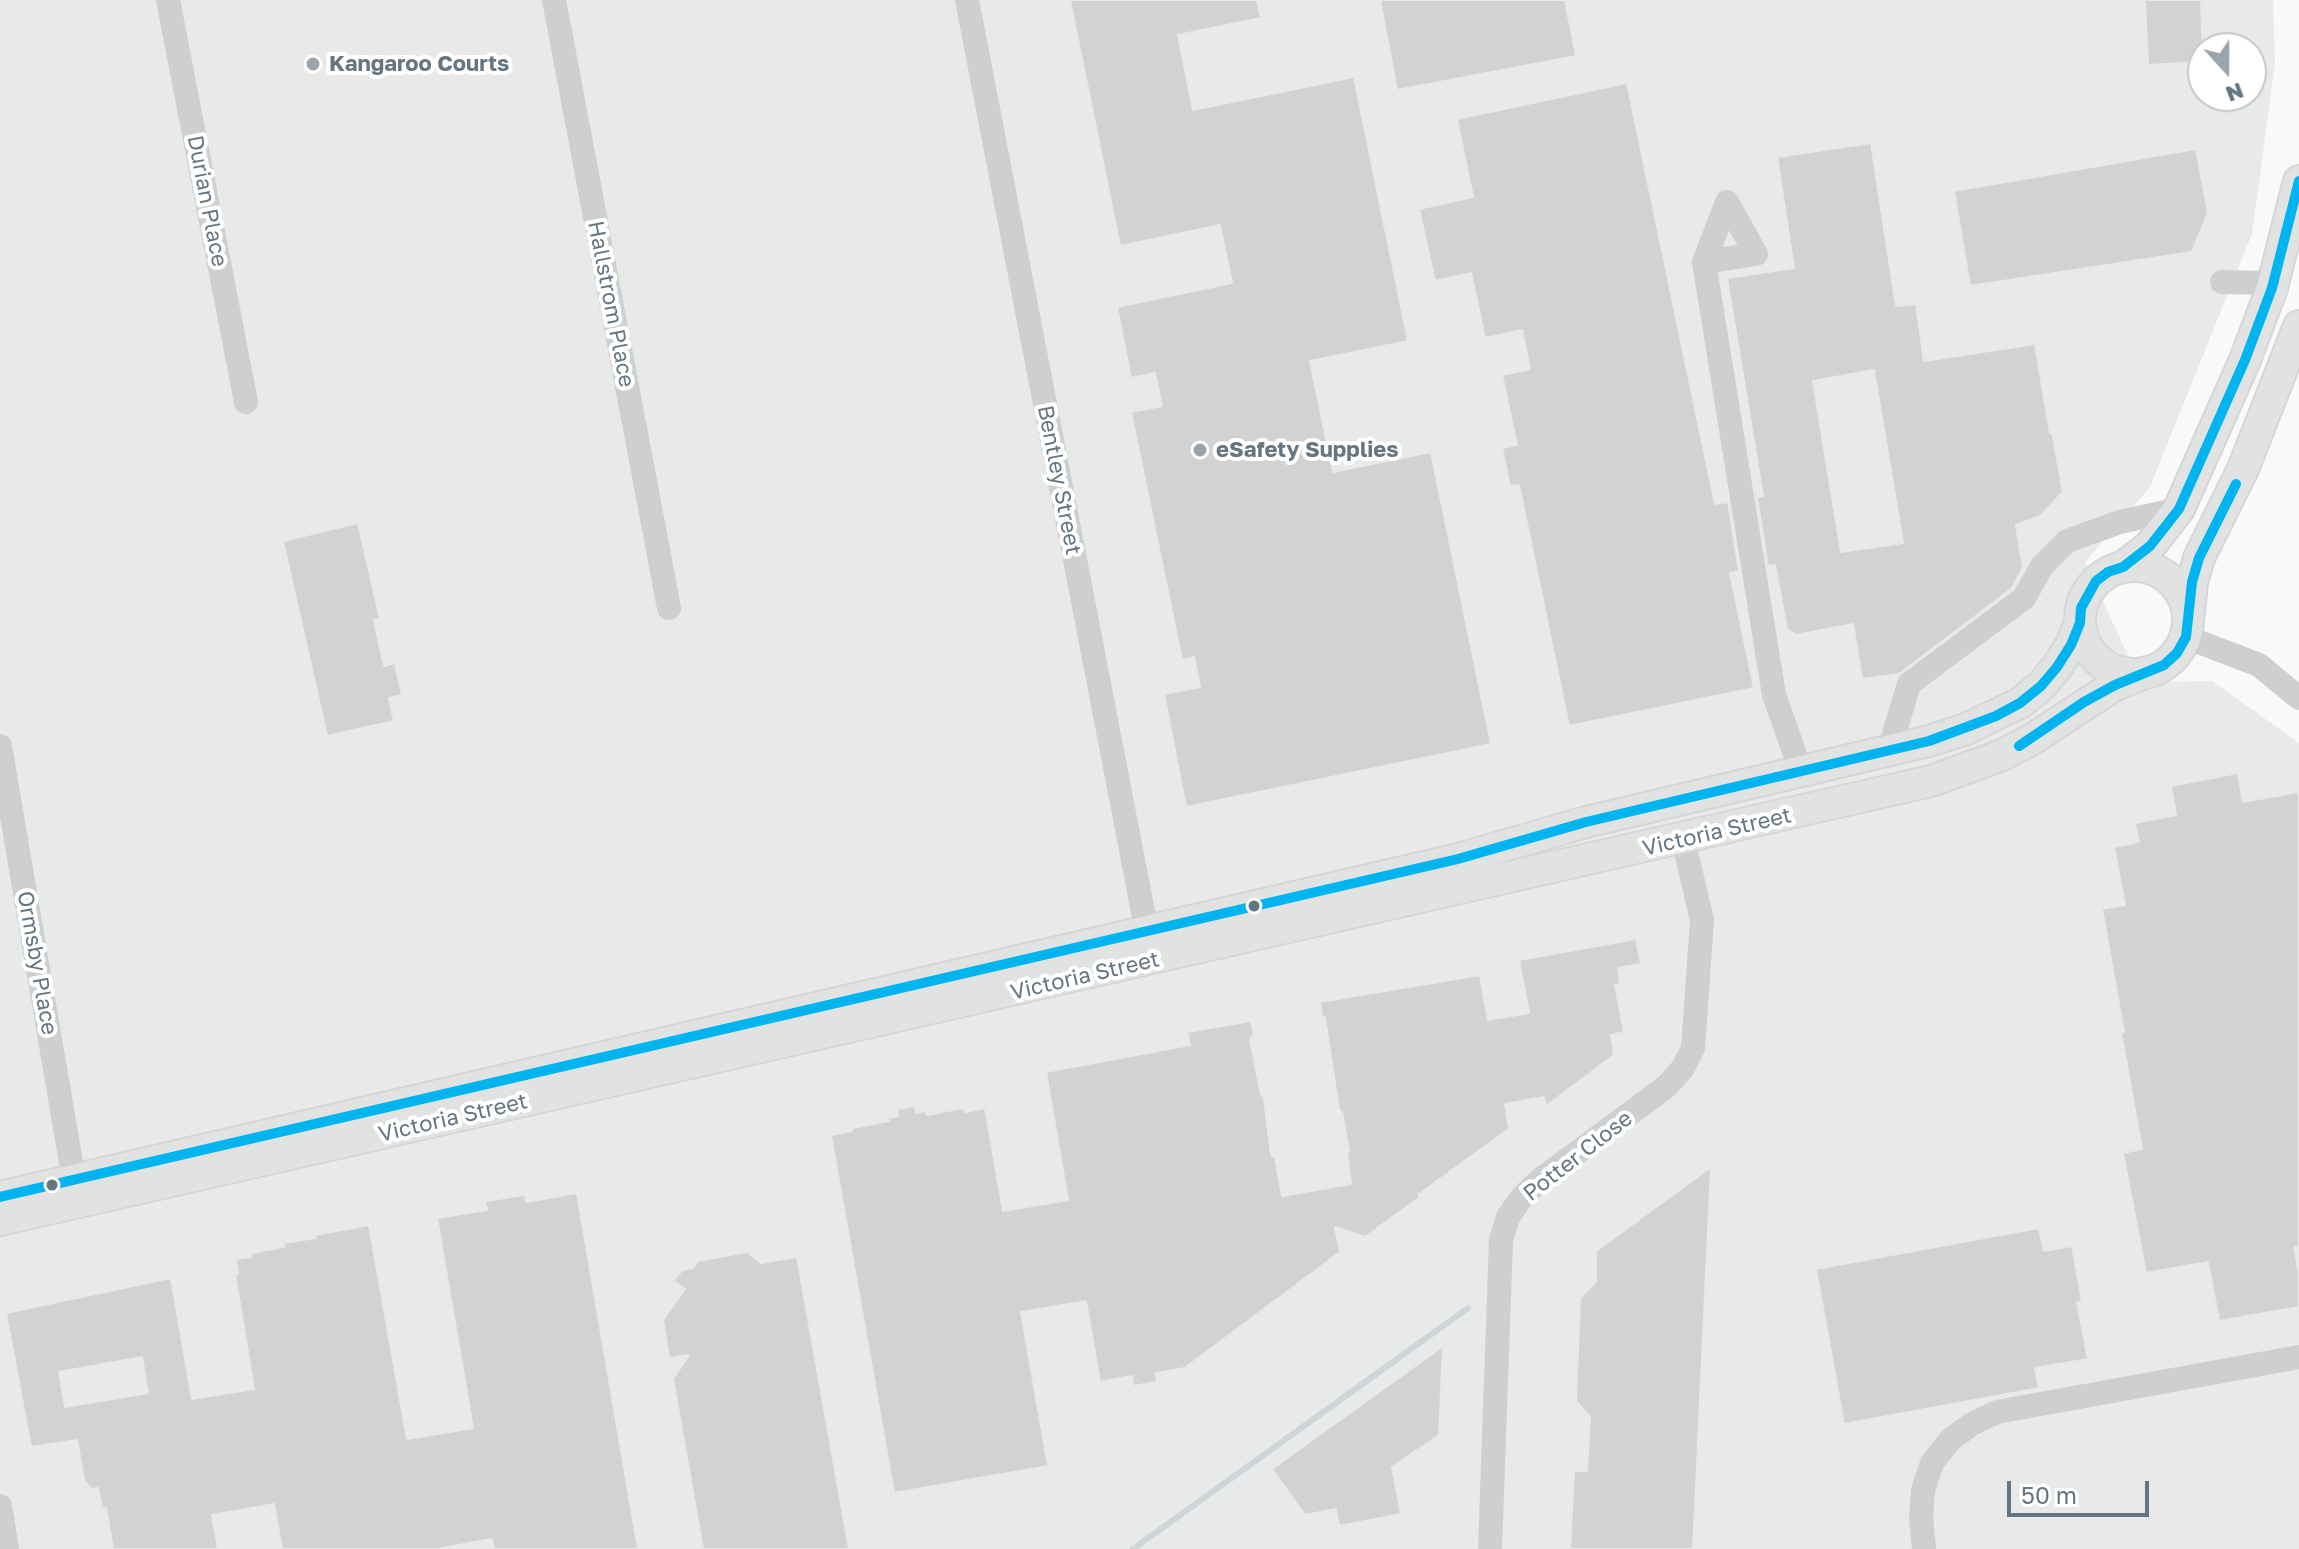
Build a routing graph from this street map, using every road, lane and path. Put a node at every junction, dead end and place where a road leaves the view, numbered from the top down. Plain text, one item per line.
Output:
1 (168, 0) edge
2 (554, 0) edge
3 (967, 0) edge
4 (2299, 181) edge
5 (1704, 262) dead end
6 (2222, 282) dead end
7 (2273, 283) junction
8 (2299, 326) edge
9 (246, 402) dead end
10 (2179, 509) junction
11 (2123, 567) junction
12 (669, 608) dead end
13 (2080, 623) junction
14 (2187, 629) junction
15 (2147, 672) junction
16 (2299, 698) edge
17 (0, 746) edge
18 (1889, 751) junction
19 (1801, 771) junction
20 (1683, 839) junction
21 (1146, 931) junction
22 (1152, 960) junction
23 (74, 1180) junction
24 (0, 1197) edge
25 (0, 1220) edge
26 (2299, 1357) edge
27 (0, 1506) edge
28 (1491, 1545) edge
29 (7, 1549) edge
30 (1924, 1549) edge

1 - 9 street, Durian Place
2 - 12 street, Hallstrom Place
3 - 21 street, Bentley Street
4 - 7 main road
5 - 19 street
6 - 7 street
7 - 10 main road
8 - 14 main road
10 - 11 main road
10 - 18 street
11 - 13 main road
11 - 14 main road
13 - 15 main road
13 - 18 main road, Victoria Street
14 - 15 main road
14 - 16 street
15 - 20 main road, Victoria Street
17 - 23 street, Ormsby Place
18 - 19 main road, Victoria Street
19 - 21 main road, Victoria Street
20 - 22 main road, Victoria Street
20 - 28 street, Potter Close
21 - 22 street, Bentley Street
21 - 23 main road, Victoria Street
22 - 25 main road, Victoria Street
23 - 24 main road, Victoria Street
26 - 30 street
27 - 29 street

